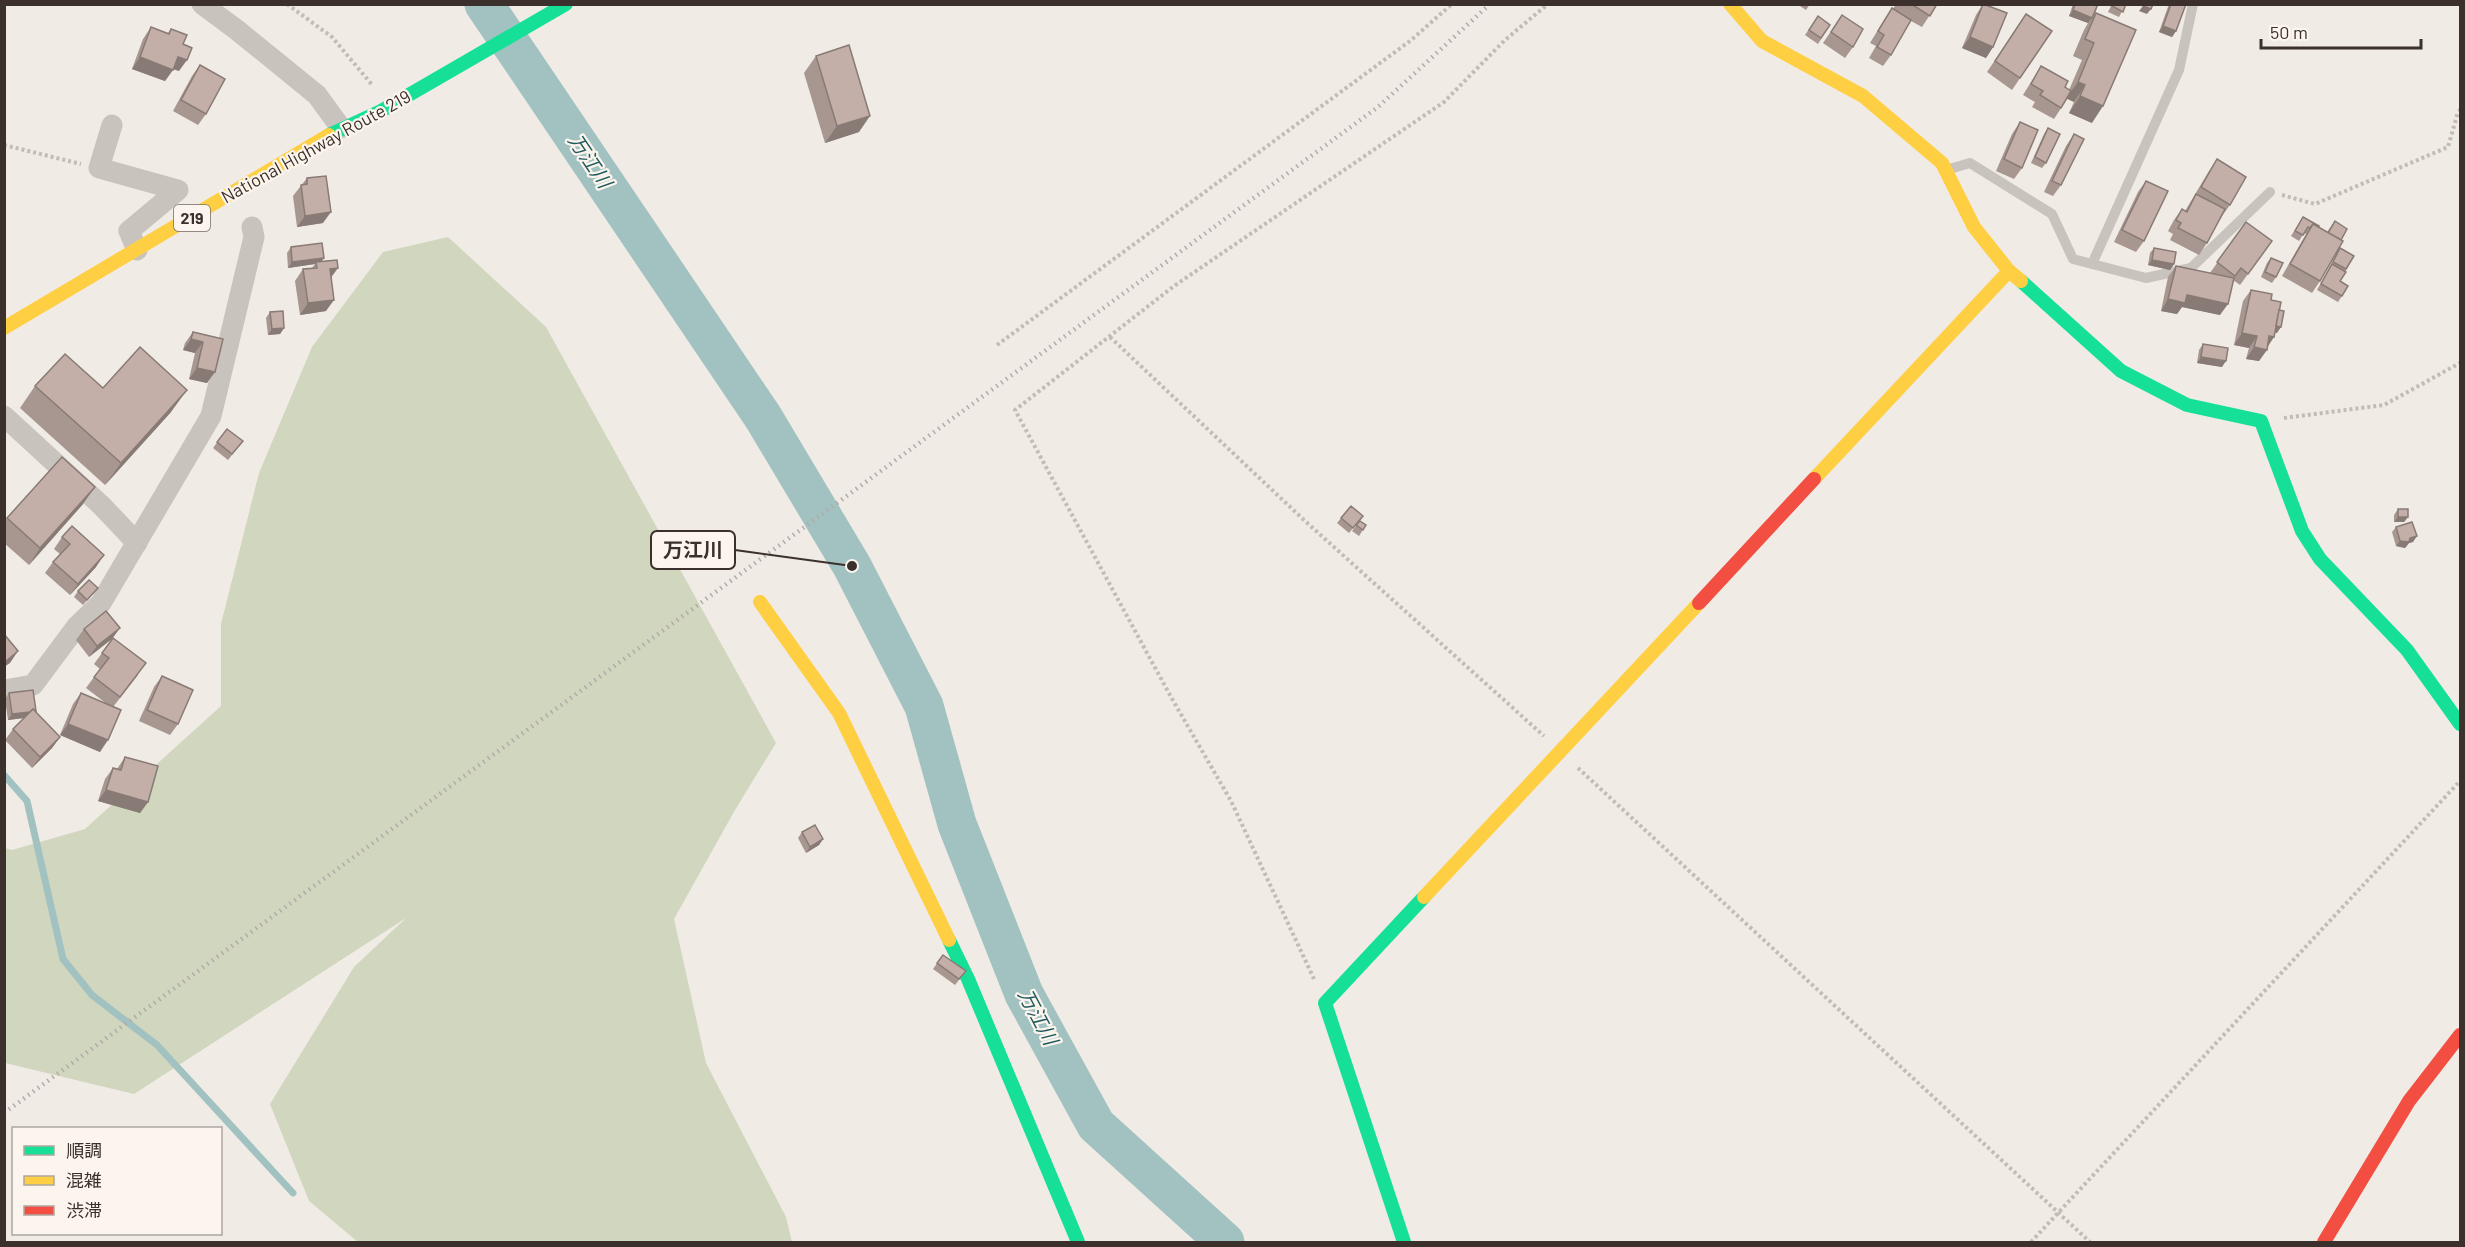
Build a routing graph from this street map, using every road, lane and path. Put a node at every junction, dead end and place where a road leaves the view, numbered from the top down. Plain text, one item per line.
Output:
1 (202, 4) edge
2 (287, 4) edge
3 (566, 4) edge
4 (1452, 4) edge
5 (1548, 4) edge
6 (1730, 4) edge
7 (2193, 4) edge
8 (2460, 110) edge
9 (381, 111) junction
10 (112, 125) dead end
11 (341, 128) junction
12 (4, 145) edge
13 (99, 168) junction
14 (1946, 170) junction
15 (2270, 192) joint
16 (252, 227) dead end
17 (137, 250) junction
18 (2092, 264) junction
19 (2009, 271) junction
20 (4, 328) edge
21 (1110, 337) junction
22 (997, 345) dead end
23 (2460, 363) edge
24 (4, 416) edge
25 (2261, 421) junction
26 (136, 543) junction
27 (760, 602) dead end
28 (4, 690) edge
29 (2460, 724) edge
30 (1559, 750) junction
31 (2460, 781) edge
32 (1325, 1003) junction
33 (2460, 1035) edge
34 (2058, 1213) junction
35 (1078, 1242) edge
36 (1404, 1242) edge
37 (2031, 1242) edge
38 (2090, 1242) edge
39 (2324, 1242) edge

1 - 11 street
2 - 9 path
3 - 9 main road, National Highway Route 219 / 219
4 - 22 path
5 - 21 path
6 - 14 main road
7 - 18 lane
8 - 15 path
9 - 11 main road, National Highway Route 219 / 219
10 - 13 street
11 - 17 main road, National Highway Route 219 / 219
12 - 13 path
13 - 17 street
14 - 18 lane
14 - 19 main road
15 - 18 lane
16 - 26 street
17 - 20 main road, National Highway Route 219 / 219
19 - 25 main road
19 - 30 main road
21 - 30 path
21 - 32 path
23 - 25 path
24 - 26 street
25 - 29 main road
26 - 28 street
27 - 35 main road
30 - 32 main road
30 - 34 path
31 - 34 path
32 - 36 main road
33 - 39 main road
34 - 37 path
34 - 38 path

